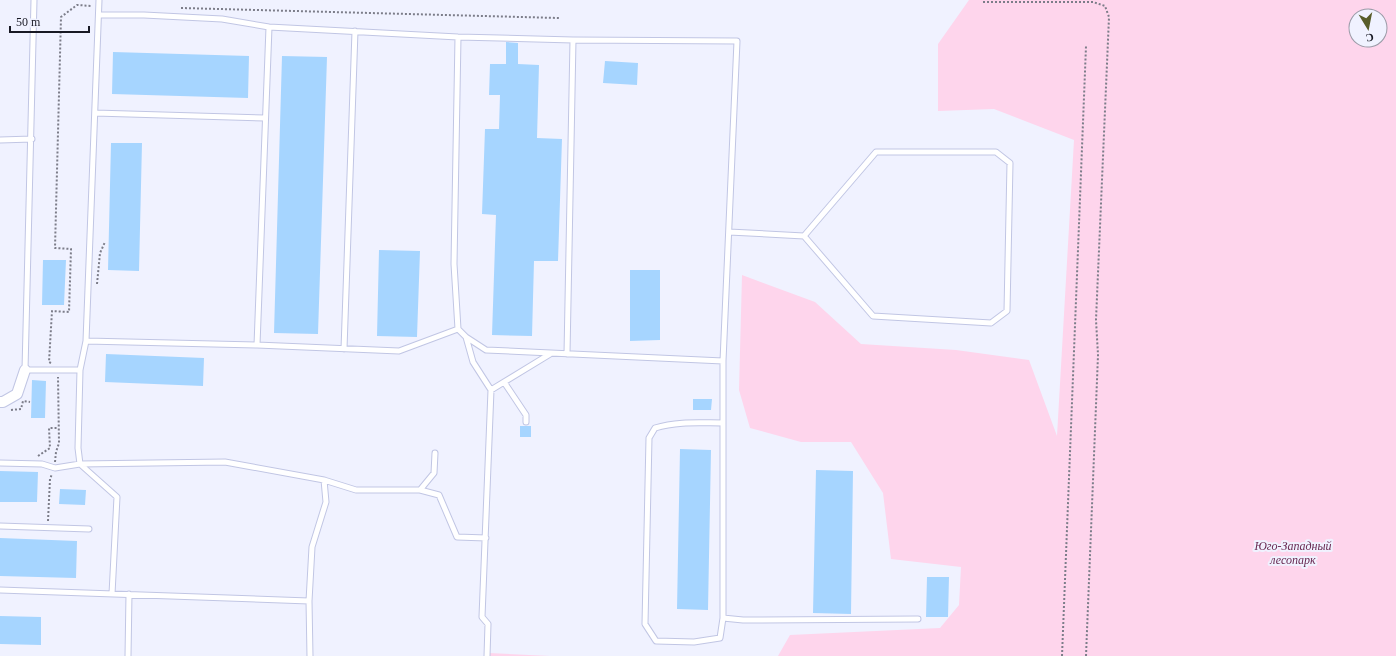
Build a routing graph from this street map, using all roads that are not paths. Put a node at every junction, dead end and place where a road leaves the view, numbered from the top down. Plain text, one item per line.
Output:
1 (34, 0) edge
2 (99, 0) edge
3 (99, 15) junction
4 (269, 27) junction
5 (355, 31) junction
6 (458, 37) junction
7 (573, 40) junction
8 (95, 113) junction
9 (265, 118) junction
10 (32, 138) junction
11 (0, 140) edge
12 (729, 232) junction
13 (804, 236) junction
14 (458, 329) junction
15 (466, 337) junction
16 (86, 341) junction
17 (257, 345) junction
18 (344, 349) junction
19 (551, 353) junction
20 (567, 354) junction
21 (723, 360) junction
22 (25, 370) junction
23 (80, 370) junction
24 (504, 382) junction
25 (491, 390) junction
26 (0, 402) edge
27 (526, 422) dead end
28 (723, 423) junction
29 (435, 453) dead end
30 (0, 463) edge
31 (80, 464) junction
32 (324, 480) junction
33 (420, 490) junction
34 (0, 526) edge
35 (89, 529) dead end
36 (486, 538) junction
37 (0, 590) edge
38 (112, 594) junction
39 (129, 594) junction
40 (309, 600) junction
41 (723, 618) junction
42 (918, 619) dead end
43 (128, 656) edge
44 (310, 656) edge
45 (487, 656) edge

1 - 10 lane
2 - 3 lane
3 - 4 lane
3 - 8 lane
4 - 5 lane
4 - 9 lane
5 - 6 lane
5 - 18 lane
6 - 7 lane
6 - 14 lane
7 - 12 lane
7 - 20 lane
8 - 9 lane
8 - 16 lane
9 - 17 lane
10 - 11 lane
10 - 22 lane
12 - 13 lane
12 - 21 lane
13 - 13 lane
14 - 15 lane
14 - 18 lane
15 - 19 lane
15 - 25 lane
16 - 17 lane
16 - 23 lane
17 - 18 lane
19 - 20 lane
19 - 24 lane
20 - 21 lane
21 - 28 lane
22 - 23 lane
22 - 26 street
23 - 31 lane
24 - 25 lane
24 - 27 lane
25 - 36 lane
28 - 41 lane
28 - 41 lane
29 - 33 lane
30 - 31 lane
31 - 32 lane
31 - 38 lane
32 - 33 lane
32 - 40 lane
33 - 36 lane
34 - 35 lane
36 - 45 lane
37 - 38 lane
38 - 39 lane
39 - 40 lane
39 - 43 lane
40 - 44 lane
41 - 42 lane

